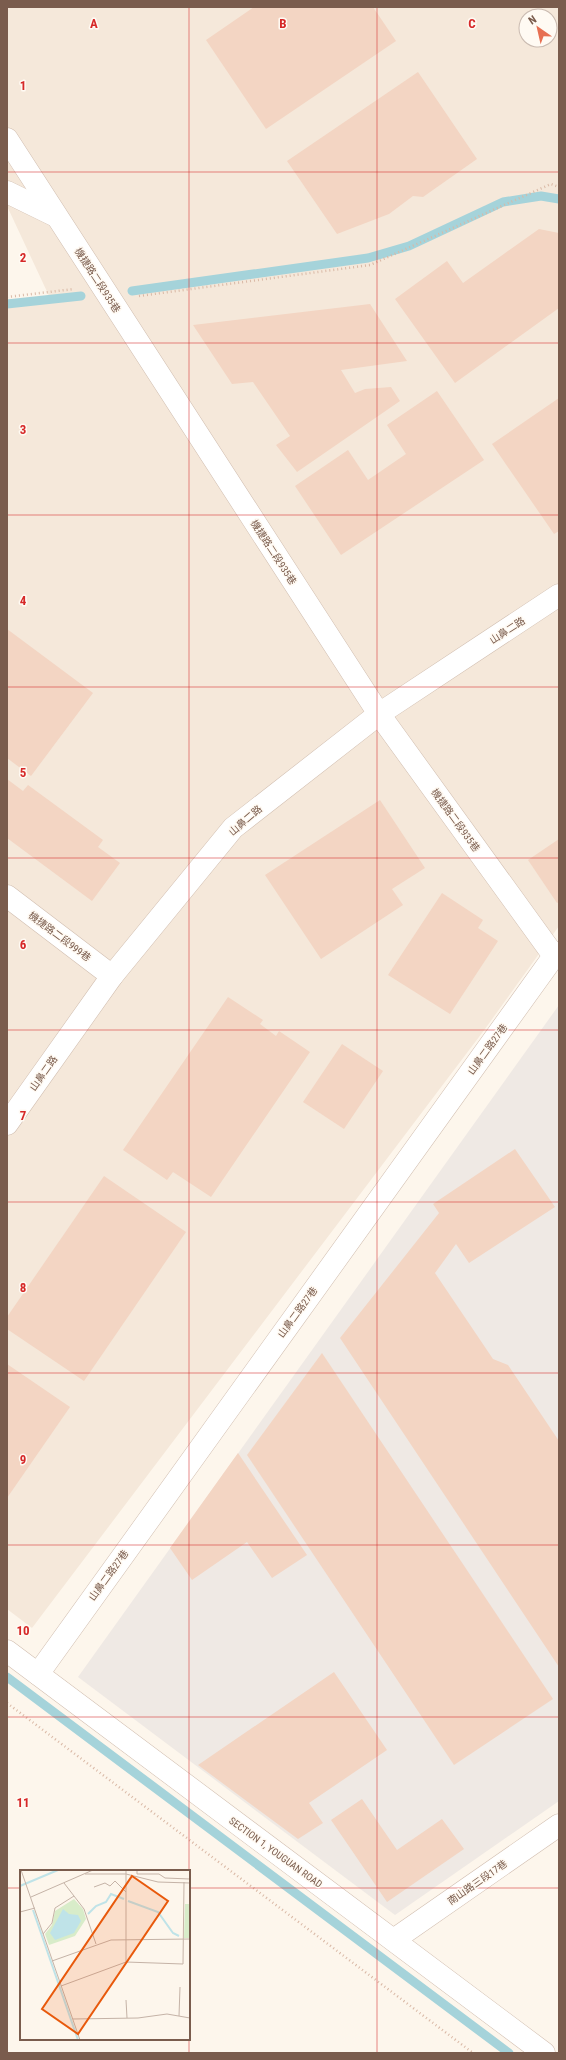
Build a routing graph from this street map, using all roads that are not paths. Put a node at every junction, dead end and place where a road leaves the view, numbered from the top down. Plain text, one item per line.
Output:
1 (7, 140) edge
2 (7, 192) edge
3 (56, 216) junction
4 (559, 595) edge
5 (379, 714) junction
6 (7, 896) edge
7 (556, 954) edge
8 (112, 976) junction
9 (7, 1124) edge
10 (7, 1651) edge
11 (38, 1674) junction
12 (559, 1825) edge
13 (394, 1939) junction
14 (544, 2053) edge

1 - 3 street, 機捷路二段935巷
2 - 3 street
3 - 5 street, 機捷路二段935巷
4 - 5 street, 山鼻二路
5 - 7 street, 機捷路二段935巷
5 - 8 street, 山鼻二路
6 - 8 street, 機捷路二段999巷
7 - 11 street, 山鼻二路27巷
8 - 9 street, 山鼻二路
10 - 11 street, SECTION 1, YOUGUAN ROAD
11 - 13 street, SECTION 1, YOUGUAN ROAD
12 - 13 street, 南山路三段17巷
13 - 14 street, SECTION 1, YOUGUAN ROAD

